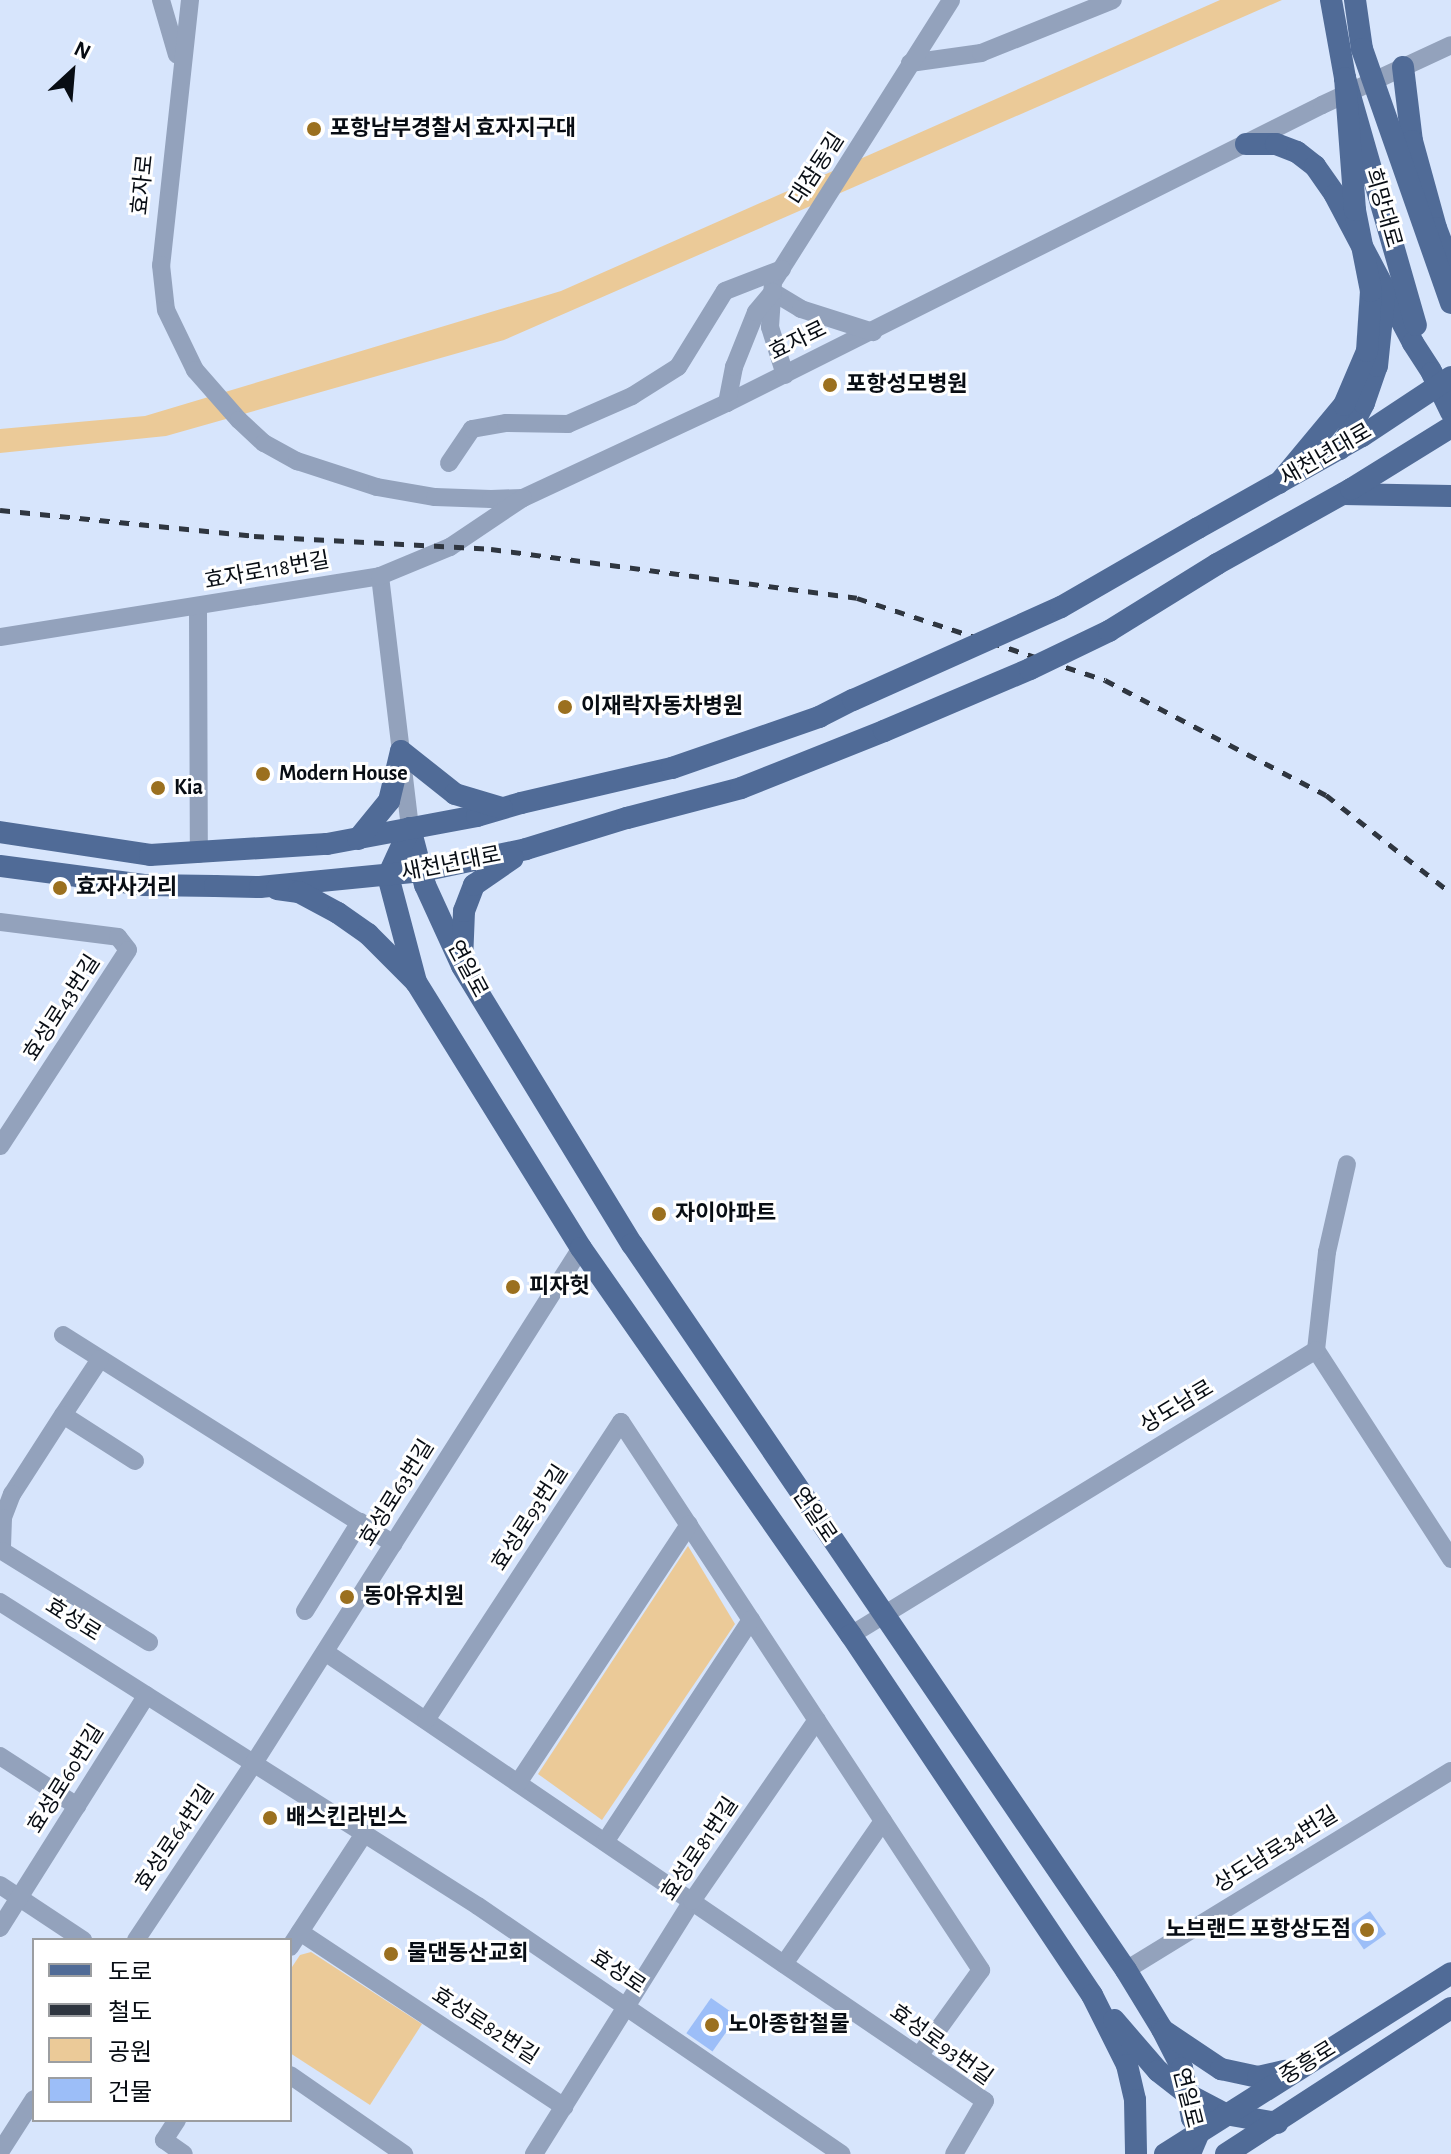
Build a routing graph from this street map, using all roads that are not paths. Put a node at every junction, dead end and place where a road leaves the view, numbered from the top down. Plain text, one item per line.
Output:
1 (161, 0) edge
2 (190, 0) edge
3 (951, 0) edge
4 (1113, 0) edge
5 (1331, 0) edge
6 (1355, 0) edge
7 (1451, 45) edge
8 (910, 63) junction
9 (1403, 67) junction
10 (180, 69) junction
11 (1354, 82) junction
12 (1246, 144) junction
13 (1443, 234) edge
14 (1451, 267) edge
15 (782, 269) junction
16 (1385, 287) junction
17 (773, 292) junction
18 (1451, 303) edge
19 (873, 332) junction
20 (785, 375) junction
21 (1440, 378) edge
22 (727, 403) junction
23 (1451, 412) edge
24 (1451, 427) edge
25 (1340, 449) junction
26 (449, 463) dead end
27 (1279, 483) junction
28 (1341, 494) junction
29 (1451, 496) edge
30 (523, 498) junction
31 (380, 576) junction
32 (198, 607) junction
33 (0, 637) edge
34 (401, 751) junction
35 (502, 808) junction
36 (410, 828) junction
37 (0, 832) edge
38 (358, 839) junction
39 (526, 849) junction
40 (199, 854) junction
41 (0, 866) edge
42 (422, 871) junction
43 (388, 876) junction
44 (260, 887) junction
45 (0, 922) edge
46 (462, 966) junction
47 (416, 982) junction
48 (0, 1146) edge
49 (1347, 1164) dead end
50 (581, 1248) junction
51 (63, 1335) dead end
52 (1316, 1350) junction
53 (100, 1359) junction
54 (63, 1415) junction
55 (135, 1461) dead end
56 (360, 1522) junction
57 (689, 1525) junction
58 (394, 1544) junction
59 (1451, 1559) edge
60 (1, 1560) edge
61 (0, 1602) edge
62 (305, 1611) dead end
63 (881, 1614) junction
64 (751, 1620) junction
65 (851, 1635) junction
66 (149, 1642) dead end
67 (325, 1652) junction
68 (147, 1695) junction
69 (426, 1720) junction
70 (817, 1720) junction
71 (0, 1756) edge
72 (254, 1763) junction
73 (1451, 1771) edge
74 (518, 1783) junction
75 (77, 1806) junction
76 (883, 1821) junction
77 (364, 1834) junction
78 (605, 1842) junction
79 (0, 1885) edge
80 (19, 1898) junction
81 (692, 1901) junction
82 (0, 1928) edge
83 (80, 1938) edge
84 (137, 1938) edge
85 (295, 1940) edge
86 (784, 1964) junction
87 (1126, 1970) junction
88 (1451, 1973) edge
89 (1092, 1995) junction
90 (627, 2008) junction
91 (1451, 2008) edge
92 (1162, 2029) junction
93 (919, 2056) junction
94 (1302, 2067) junction
95 (292, 2076) edge
96 (1187, 2094) junction
97 (32, 2102) edge
98 (564, 2107) junction
99 (1225, 2114) junction
100 (176, 2122) edge
101 (1277, 2123) junction
102 (1200, 2130) junction
103 (0, 2152) edge
104 (184, 2154) edge
105 (404, 2154) edge
106 (534, 2154) edge
107 (842, 2154) edge
108 (954, 2154) edge
109 (1136, 2154) edge
110 (1165, 2154) edge
111 (1190, 2154) edge
112 (1226, 2154) edge

1 - 10 street
2 - 10 street, 효자로
3 - 8 street, 대잠동길
4 - 8 street
5 - 11 main road, 희망대로, bridge
6 - 18 main road, 희망대로, bridge
7 - 9 street
8 - 15 street, 대잠동길
9 - 11 street
9 - 13 main road
10 - 30 street, 효자로
11 - 12 street, 효자로
11 - 21 main road, 희망대로, bridge
11 - 27 main road, bridge
12 - 16 main road
12 - 19 street, 효자로
13 - 14 main road
15 - 17 street, 대잠동길
15 - 26 street
16 - 21 main road
16 - 25 main road
17 - 19 street
17 - 20 street, 대잠동길
17 - 22 street
19 - 20 street, 효자로
20 - 22 street, 효자로
21 - 23 main road, 희망대로
21 - 25 main road, 새천년대로
22 - 30 street, 효자로
24 - 28 main road, 새천년대로
25 - 27 main road, 새천년대로
27 - 35 main road, 새천년대로, bridge
28 - 29 main road
28 - 39 main road, 새천년대로, bridge
30 - 31 street, 효자로118번길
31 - 32 street, 효자로118번길
31 - 34 street
32 - 33 street, 효자로118번길
32 - 40 street
34 - 35 main road
34 - 36 street
34 - 38 main road
35 - 36 main road, 새천년대로
36 - 38 main road, 새천년대로
36 - 42 main road, 연일로
36 - 43 main road
37 - 40 main road, 새천년대로
38 - 40 main road, 새천년대로
39 - 42 main road, 새천년대로
39 - 46 main road
41 - 44 main road, 새천년대로
42 - 43 main road, 새천년대로
42 - 46 main road, 연일로
43 - 44 main road, 새천년대로
43 - 47 main road, 연일로
44 - 47 main road
45 - 48 street, 효성로43번길
46 - 63 main road, 연일로
47 - 50 main road, 연일로
49 - 52 street
50 - 58 street, 효성로63번길
50 - 65 main road, 연일로
51 - 53 street
52 - 59 street
52 - 63 street, 상도남로
53 - 54 street
53 - 56 street
54 - 55 street
54 - 60 street
56 - 58 street
56 - 62 street
57 - 64 street
57 - 69 street, 효성로93번길
57 - 74 street
58 - 67 street, 효성로63번길
60 - 66 street
61 - 68 street, 효성로
63 - 65 street, 상도남로
63 - 87 main road, 연일로
64 - 70 street
64 - 78 street
65 - 89 main road, 연일로
67 - 69 street, 효성로93번길
67 - 72 street, 효성로63번길
68 - 72 street, 효성로
68 - 75 street, 효성로60번길
69 - 74 street, 효성로93번길
70 - 76 street
70 - 81 street, 효성로81번길
71 - 75 street
72 - 77 street, 효성로
72 - 84 street, 효성로64번길
73 - 87 street, 상도남로34번길
74 - 78 street, 효성로93번길
75 - 80 street, 효성로60번길
76 - 86 street
76 - 93 street
77 - 85 street
77 - 90 street, 효성로
78 - 81 street, 효성로93번길
79 - 80 street
80 - 82 street, 효성로60번길
80 - 83 street
81 - 86 street, 효성로93번길
81 - 90 street, 효성로81번길
85 - 98 street, 효성로82번길
86 - 93 street, 효성로93번길
87 - 92 main road, 연일로
88 - 94 main road, 중흥로
89 - 96 main road
89 - 109 main road, 연일로
90 - 98 street
90 - 107 street, 효성로
91 - 101 main road, 중흥로
92 - 94 main road
92 - 96 main road, 연일로
93 - 108 street, 효성로93번길
94 - 99 main road, 중흥로
95 - 105 street
96 - 99 main road
96 - 102 main road, 연일로
97 - 103 street
98 - 106 street
99 - 101 main road
99 - 102 main road, 중흥로
100 - 104 street
101 - 112 main road, 중흥로
102 - 110 main road, 중흥로
102 - 111 main road, 연일로

